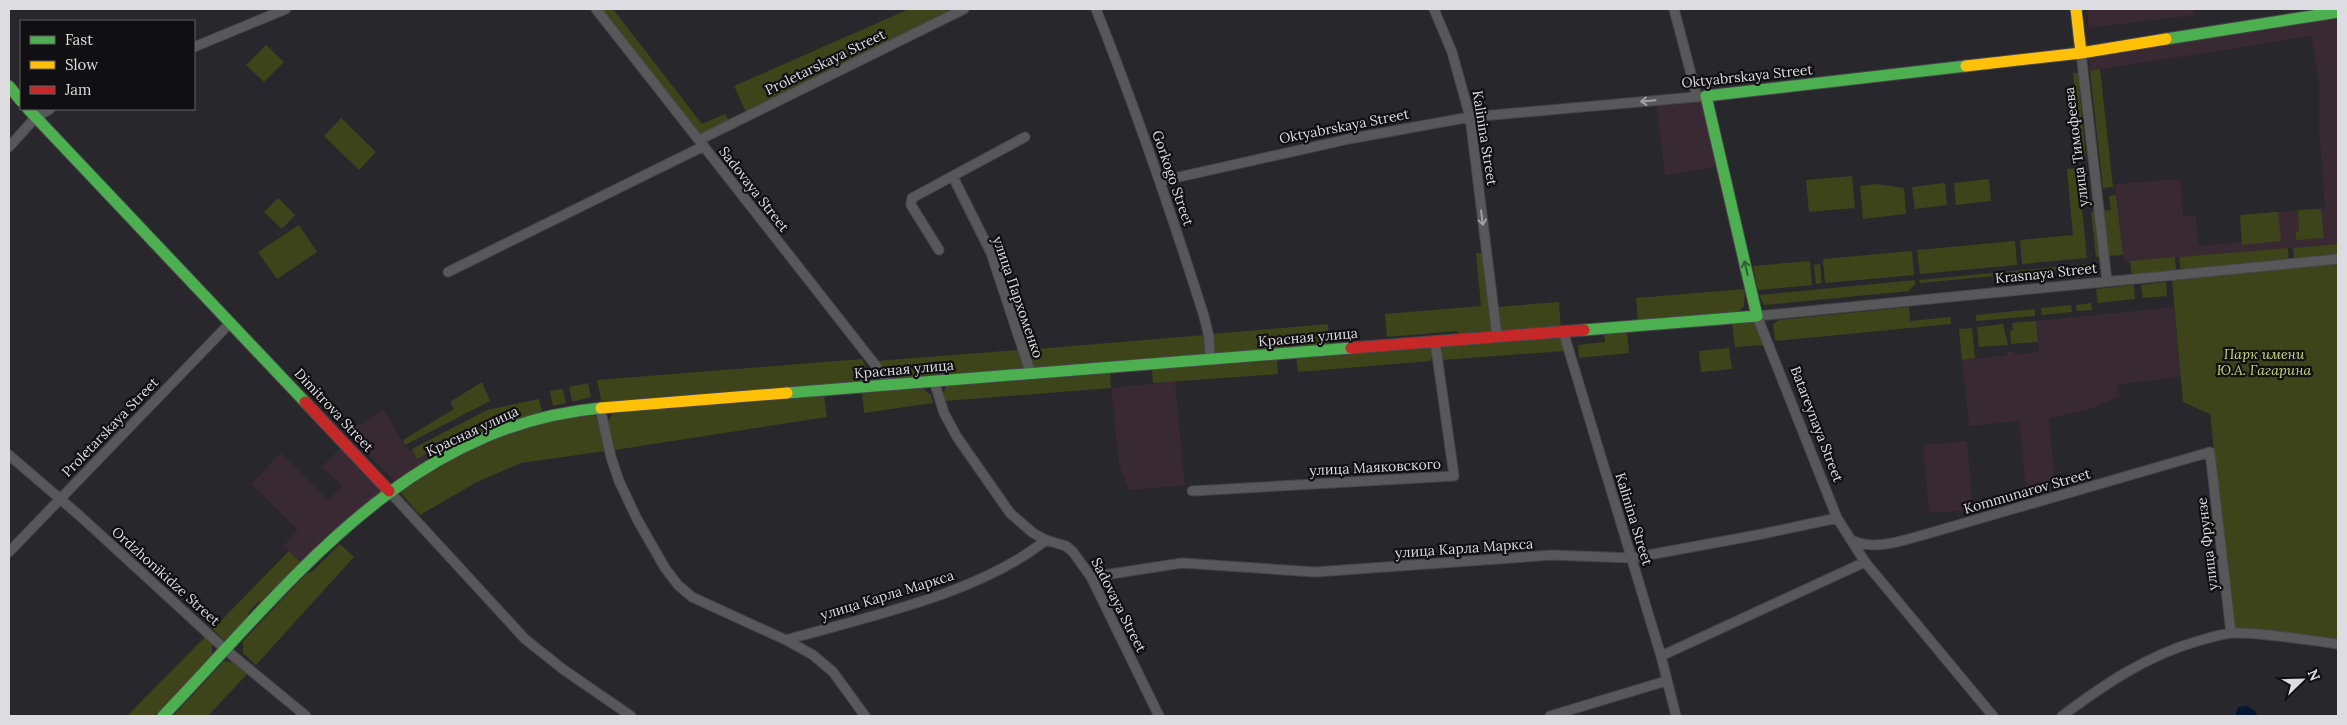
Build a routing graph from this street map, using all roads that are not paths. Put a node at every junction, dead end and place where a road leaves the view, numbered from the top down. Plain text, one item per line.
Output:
1 (286, 9) edge
2 (596, 9) edge
3 (964, 9) edge
4 (1096, 9) edge
5 (1434, 9) edge
6 (1674, 9) edge
7 (2076, 9) edge
8 (2338, 12) edge
9 (195, 47) edge
10 (2081, 52) junction
11 (9, 86) edge
12 (1701, 96) junction
13 (20, 100) edge
14 (45, 110) edge
15 (31, 113) edge
16 (1470, 117) junction
17 (1025, 137) dead end
18 (701, 143) junction
19 (9, 147) edge
20 (953, 176) junction
21 (1161, 181) junction
22 (939, 250) dead end
23 (2338, 259) edge
24 (448, 272) dead end
25 (2107, 281) junction
26 (1757, 316) junction
27 (231, 322) junction
28 (1563, 331) junction
29 (1498, 336) junction
30 (1435, 341) junction
31 (1210, 359) junction
32 (1031, 374) junction
33 (934, 381) junction
34 (891, 385) junction
35 (600, 408) junction
36 (2210, 452) joint
37 (9, 455) edge
38 (389, 491) junction
39 (1192, 491) dead end
40 (59, 499) junction
41 (1837, 518) junction
42 (1850, 539) junction
43 (1046, 540) junction
44 (9, 552) edge
45 (1632, 558) junction
46 (1866, 562) junction
47 (1091, 577) junction
48 (2231, 633) junction
49 (786, 640) junction
50 (2338, 644) edge
51 (226, 650) junction
52 (1661, 656) junction
53 (1666, 681) junction
54 (163, 716) edge
55 (306, 716) edge
56 (631, 716) edge
57 (865, 716) edge
58 (1159, 716) edge
59 (1550, 716) edge
60 (1676, 716) edge
61 (1993, 716) edge
62 (2062, 716) edge

1 - 9 street
2 - 18 street, Sadovaya Street
3 - 18 street, Proletarskaya Street
4 - 21 street, Gorkogo Street
5 - 16 street, Kalinina Street
6 - 12 street, Batareynaya Street
7 - 10 street, улица Тимофеева
8 - 10 street, Oktyabrskaya Street
10 - 12 street, Oktyabrskaya Street
10 - 25 street, улица Тимофеева
11 - 13 street
12 -> 16 street, Oktyabrskaya Street
26 -> 12 street, Batareynaya Street
14 - 15 street
15 - 19 street
15 - 27 street, Dimitrova Street
16 - 21 street, Oktyabrskaya Street
16 -> 29 street, Kalinina Street
17 - 20 street
18 - 24 street, Proletarskaya Street
18 - 34 street, Sadovaya Street
20 - 22 street
20 - 32 street, улица Пархоменко
21 - 31 street, Gorkogo Street
23 - 25 street, Krasnaya Street
25 - 26 street, Krasnaya Street
26 - 28 street, Красная улица
26 - 41 street, Batareynaya Street
27 - 38 street, Dimitrova Street
27 - 40 street, Proletarskaya Street
28 - 29 street, Красная улица
28 - 45 street, Kalinina Street
29 - 30 street, Красная улица
30 - 31 street, Красная улица
30 - 39 street, улица Маяковского
31 - 32 street, Красная улица
32 - 33 street, Красная улица
33 - 34 street, Красная улица
33 - 43 street, Sadovaya Street
34 - 35 street, Красная улица
35 - 38 street, Красная улица
35 - 49 street
36 - 42 street, Kommunarov Street
36 - 48 street, улица Фрунзе
37 - 40 street, Ordzhonikidze Street
38 - 51 street, Красная улица
38 - 56 street, Dimitrova Street
40 - 44 street, Proletarskaya Street
40 - 51 street, Ordzhonikidze Street
41 - 42 street, Batareynaya Street
41 - 45 street, улица Карла Маркса
42 - 46 street, Batareynaya Street
43 - 47 street, Sadovaya Street
43 - 49 street, улица Карла Маркса
45 - 47 street, улица Карла Маркса
45 - 52 street, Kalinina Street
46 - 52 street
46 - 61 street, Batareynaya Street
47 - 58 street, Sadovaya Street
48 - 50 street
48 - 62 street
49 - 57 street
51 - 54 street, Красная улица
51 - 55 street, Ordzhonikidze Street
52 - 53 street, Kalinina Street
53 - 59 street
53 - 60 street, Kalinina Street

